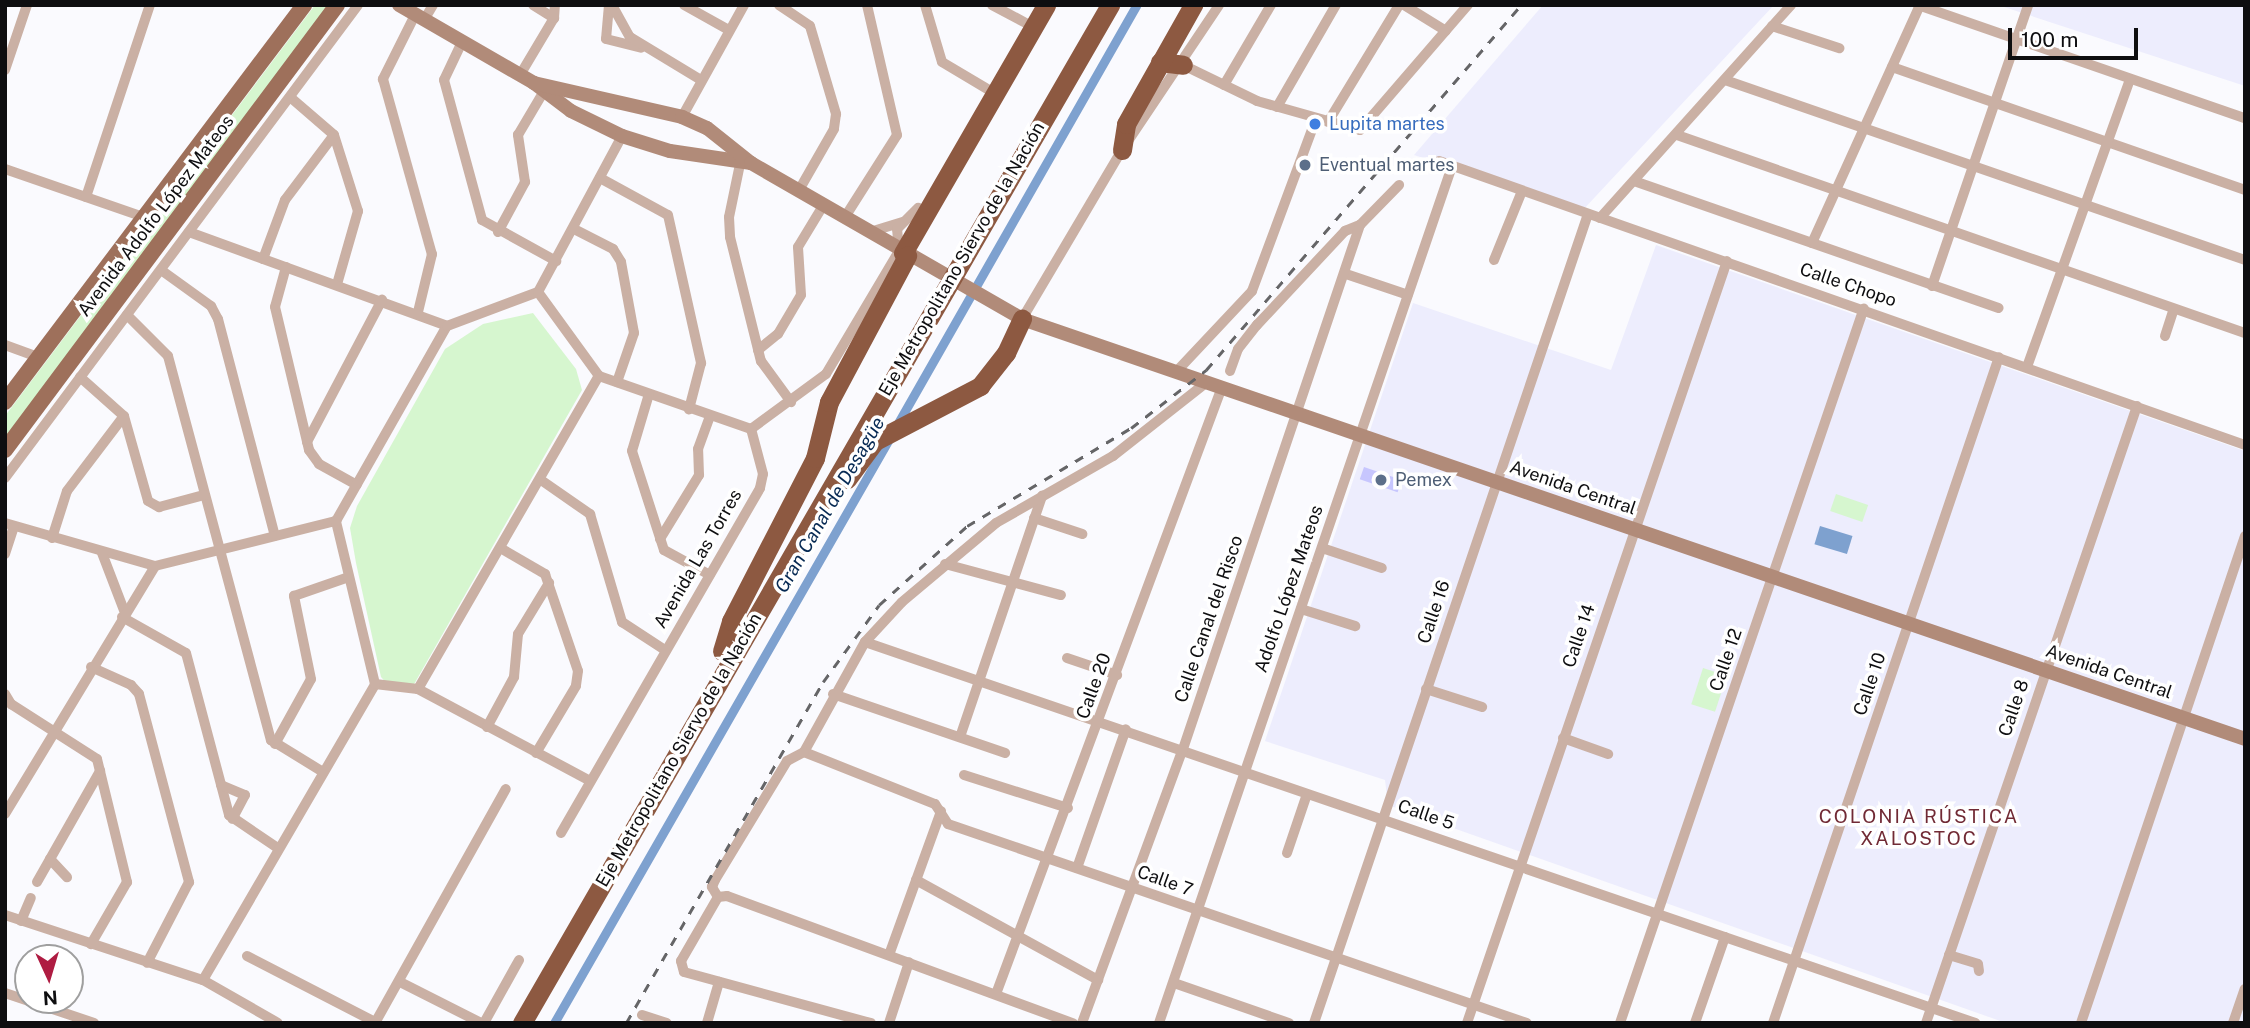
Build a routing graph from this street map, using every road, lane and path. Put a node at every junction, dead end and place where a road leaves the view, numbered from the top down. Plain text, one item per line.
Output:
1 (27, 5) edge
2 (150, 5) edge
3 (304, 5) edge
4 (337, 5) edge
5 (358, 5) edge
6 (399, 5) edge
7 (433, 5) edge
8 (533, 5) edge
9 (555, 5) edge
10 (610, 5) edge
11 (684, 5) edge
12 (744, 5) edge
13 (779, 5) edge
14 (867, 5) edge
15 (925, 5) edge
16 (992, 5) edge
17 (1037, 5) edge
18 (1046, 5) edge
19 (1096, 5) edge
20 (1110, 5) edge
21 (1193, 5) edge
22 (1219, 5) edge
23 (1271, 5) edge
24 (1336, 5) edge
25 (1399, 5) edge
26 (1404, 5) edge
27 (1468, 5) edge
28 (1791, 5) edge
29 (1919, 5) edge
30 (2028, 5) edge
31 (420, 17) junction
32 (554, 18) junction
33 (1026, 23) junction
34 (1772, 26) junction
35 (729, 30) junction
36 (1446, 31) junction
37 (2017, 39) junction
38 (462, 42) junction
39 (1839, 48) dead end
40 (647, 49) junction
41 (1160, 62) junction
42 (1183, 65) junction
43 (1892, 68) junction
44 (5, 70) edge
45 (520, 75) junction
46 (2130, 79) junction
47 (701, 80) junction
48 (1725, 80) junction
49 (1224, 85) junction
50 (541, 87) junction
51 (989, 90) junction
52 (290, 97) junction
53 (601, 99) junction
54 (1994, 103) junction
55 (1277, 107) junction
56 (681, 117) junction
57 (2245, 118) edge
58 (1316, 119) junction
59 (587, 120) junction
60 (1328, 122) junction
61 (707, 128) junction
62 (1865, 129) junction
63 (334, 135) junction
64 (1676, 135) junction
65 (622, 136) junction
66 (2107, 142) junction
67 (1122, 150) junction
68 (697, 157) junction
69 (1439, 161) dead end
70 (745, 164) junction
71 (1452, 166) junction
72 (1973, 166) junction
73 (5, 169) edge
74 (600, 178) junction
75 (208, 179) junction
76 (1633, 180) junction
77 (1399, 184) dead end
78 (799, 190) junction
79 (1837, 190) junction
80 (2245, 190) edge
81 (1522, 191) junction
82 (86, 197) junction
83 (209, 202) junction
84 (824, 204) junction
85 (2084, 205) junction
86 (1588, 214) junction
87 (144, 217) junction
88 (845, 217) junction
89 (1600, 218) junction
90 (912, 219) junction
91 (1360, 225) junction
92 (574, 229) junction
93 (1950, 230) junction
94 (189, 232) junction
95 (498, 232) junction
96 (870, 232) junction
97 (1812, 243) junction
98 (903, 253) junction
99 (263, 259) junction
100 (1494, 260) dead end
101 (2245, 260) edge
102 (556, 261) junction
103 (1727, 261) junction
104 (286, 267) junction
105 (161, 270) junction
106 (2062, 270) junction
107 (1346, 274) junction
108 (337, 284) junction
109 (1932, 286) junction
110 (538, 292) junction
111 (1408, 295) junction
112 (382, 300) junction
113 (1999, 308) dead end
114 (1864, 309) junction
115 (2174, 309) junction
116 (418, 312) junction
117 (127, 315) junction
118 (1022, 319) junction
119 (447, 326) junction
120 (2245, 333) edge
121 (2165, 336) dead end
122 (5, 345) edge
123 (758, 350) junction
124 (38, 357) junction
125 (1999, 357) junction
126 (2027, 367) junction
127 (1230, 371) dead end
128 (1176, 372) junction
129 (599, 376) junction
130 (80, 377) junction
131 (617, 382) junction
132 (1207, 382) junction
133 (1222, 387) junction
134 (649, 394) junction
135 (5, 402) edge
136 (791, 402) junction
137 (2137, 406) junction
138 (689, 409) junction
139 (1297, 414) junction
140 (124, 416) junction
141 (710, 416) junction
142 (751, 429) junction
143 (1360, 436) junction
144 (307, 442) junction
145 (2245, 445) edge
146 (5, 450) edge
147 (5, 478) edge
148 (541, 480) junction
149 (1498, 482) junction
150 (357, 485) junction
151 (204, 495) junction
152 (1042, 496) junction
153 (1034, 518) junction
154 (336, 521) junction
155 (10, 524) edge
156 (1634, 530) junction
157 (1082, 534) dead end
158 (275, 536) junction
159 (2245, 536) edge
160 (802, 537) junction
161 (52, 538) junction
162 (660, 539) junction
163 (1322, 548) junction
164 (502, 549) junction
165 (219, 550) junction
166 (102, 553) junction
167 (5, 554) edge
168 (944, 564) junction
169 (155, 566) junction
170 (1382, 568) dead end
171 (710, 575) junction
172 (349, 577) junction
173 (1773, 577) junction
174 (1014, 582) junction
175 (549, 583) junction
176 (1061, 595) dead end
177 (1301, 609) junction
178 (123, 615) junction
179 (1909, 624) junction
180 (1355, 626) dead end
181 (865, 642) junction
182 (665, 650) junction
183 (722, 651) junction
184 (1067, 657) dead end
185 (91, 667) junction
186 (2046, 670) junction
187 (1117, 675) junction
188 (980, 680) junction
189 (375, 684) junction
190 (1426, 688) junction
191 (418, 689) junction
192 (5, 694) edge
193 (833, 694) junction
194 (1482, 707) dead end
195 (2183, 718) junction
196 (1100, 721) junction
197 (487, 727) junction
198 (1126, 729) junction
199 (54, 732) junction
200 (960, 737) junction
201 (1563, 738) junction
202 (2245, 739) edge
203 (275, 744) junction
204 (1184, 748) junction
205 (804, 752) junction
206 (536, 753) junction
207 (1005, 753) dead end
208 (1608, 754) dead end
209 (1245, 770) junction
210 (100, 771) junction
211 (323, 772) junction
212 (964, 775) dead end
213 (590, 781) junction
214 (221, 785) junction
215 (506, 789) dead end
216 (1307, 794) junction
217 (86, 795) junction
218 (10, 797) edge
219 (107, 799) junction
220 (1068, 808) junction
221 (941, 811) junction
222 (5, 814) edge
223 (232, 819) junction
224 (1382, 819) junction
225 (561, 832) dead end
226 (279, 849) junction
227 (1287, 853) dead end
228 (50, 859) junction
229 (1048, 859) junction
230 (1517, 865) junction
231 (1077, 869) junction
232 (67, 877) dead end
233 (916, 880) junction
234 (37, 881) dead end
235 (1135, 888) junction
236 (718, 897) junction
237 (31, 898) dead end
238 (1198, 911) junction
239 (1656, 913) junction
240 (5, 915) edge
241 (21, 920) junction
242 (1019, 936) junction
243 (1725, 937) junction
244 (91, 944) junction
245 (889, 955) junction
246 (1949, 955) junction
247 (247, 956) dead end
248 (1338, 957) junction
249 (519, 960) dead end
250 (1794, 961) junction
251 (147, 962) junction
252 (909, 962) junction
253 (1979, 971) dead end
254 (1098, 980) junction
255 (203, 981) junction
256 (400, 982) junction
257 (719, 982) junction
258 (1174, 983) junction
259 (2245, 989) edge
260 (5, 993) edge
261 (996, 994) junction
262 (1473, 1005) junction
263 (1931, 1008) junction
264 (642, 1015) dead end
265 (375, 1022) edge
266 (94, 1023) edge
267 (278, 1023) edge
268 (483, 1023) edge
269 (509, 1023) edge
270 (522, 1023) edge
271 (667, 1023) edge
272 (707, 1023) edge
273 (871, 1023) edge
274 (889, 1023) edge
275 (1073, 1023) edge
276 (1082, 1023) edge
277 (1159, 1023) edge
278 (1289, 1023) edge
279 (1314, 1023) edge
280 (1467, 1023) edge
281 (1527, 1023) edge
282 (1620, 1023) edge
283 (1695, 1023) edge
284 (1773, 1023) edge
285 (1926, 1023) edge
286 (1975, 1023) edge
287 (2081, 1023) edge
288 (2233, 1023) edge

1 - 44 street
2 - 82 street
3 - 87 main road, Avenida Adolfo López Mateos
4 - 75 main road, Avenida Adolfo López Mateos
5 - 52 street
6 - 31 street
7 - 31 street
8 - 32 street
9 - 32 street
10 - 40 street
10 - 40 street
11 - 35 street
12 - 35 street
13 - 78 street
14 - 88 street
15 - 51 street
16 - 33 street
17 - 33 street
18 - 98 highway
19 - 183 highway, Eje Metropolitano Siervo de la Nación
20 - 160 highway, Eje Metropolitano Siervo de la Nación, bridge
21 - 41 highway
22 - 42 street
23 - 49 street
24 - 55 street
25 - 60 street
26 - 36 street
27 - 36 street
28 - 34 street
29 - 37 street
29 - 43 street
30 - 37 street
31 - 38 street
31 - 116 street
32 - 45 street
33 - 51 street
34 - 39 street
34 - 48 street
35 - 47 street
36 - 60 street
37 - 46 street
37 - 54 street
38 - 45 street
38 - 95 street
40 - 47 street
41 - 42 highway
41 - 67 highway
42 - 49 street
42 - 67 street
43 - 54 street
43 - 62 street
45 - 50 street
46 - 57 street
46 - 66 street
47 - 56 street
48 - 62 street
48 - 64 street
49 - 55 street
50 - 53 street
50 - 59 street
50 - 95 street
51 - 90 street
52 - 63 street
52 - 83 street
53 - 56 street
53 - 59 street
54 - 66 street
54 - 72 street
55 - 58 street
56 - 61 street
58 - 60 street
58 - 128 street
59 - 65 street
61 - 68 street
61 - 70 street
62 - 72 street
62 - 79 street
63 - 99 street
63 - 108 street
64 - 76 street
64 - 79 street
65 - 68 street
65 - 74 street
66 - 80 street
66 - 85 street
67 - 118 street
68 - 70 street
69 - 71 street, Calle Chopo
70 - 78 street, Avenida Central
70 - 123 street
71 - 81 street, Calle Chopo
71 - 111 street, Adolfo López Mateos
72 - 85 street
72 - 93 street
73 - 82 street
74 - 92 street
74 - 138 street
75 - 83 main road
75 - 146 main road, Avenida Adolfo López Mateos
76 - 89 street
76 - 97 street
77 - 91 street
78 - 84 street, Avenida Central
79 - 93 street
79 - 97 street
81 - 86 street, Calle Chopo
81 - 100 street
82 - 87 street
83 - 94 street
84 - 88 street, Avenida Central
84 - 123 street
85 - 101 street
85 - 106 street
86 - 89 street, Calle Chopo
86 - 149 street, Calle 16
87 - 124 main road, Avenida Adolfo López Mateos
88 - 96 street, Avenida Central
89 - 103 street, Calle Chopo
90 - 96 street
90 - 98 street
91 - 107 street, Calle Canal del Risco
91 - 127 street
92 - 102 street
92 - 131 street
93 - 106 street
93 - 109 street
94 - 99 street
94 - 105 street
95 - 102 street
96 - 98 street, Avenida Central
97 - 109 street
98 - 118 street, Avenida Central
98 - 136 street
98 - 183 highway
99 - 104 street
102 - 110 street
103 - 114 street, Calle Chopo
103 - 156 street, Calle 14
104 - 108 street
104 - 144 street
105 - 117 street
105 - 158 street
106 - 115 street
106 - 126 street
107 - 111 street
107 - 139 street, Calle Canal del Risco
108 - 112 street
109 - 113 street
110 - 119 street
110 - 129 street
111 - 143 street, Adolfo López Mateos
112 - 116 street
112 - 144 street
114 - 125 street, Calle Chopo
114 - 173 street, Calle 12
115 - 120 street
115 - 121 street
116 - 119 street
117 - 130 street
117 - 151 street
118 - 128 street, Avenida Central
118 - 160 highway, bridge
119 - 150 street
122 - 124 street
123 - 136 street
124 - 135 main road, Avenida Adolfo López Mateos
125 - 126 street, Calle Chopo
125 - 179 street, Calle 10
126 - 137 street, Calle Chopo
128 - 132 street, Avenida Central
129 - 131 street
129 - 148 street
130 - 140 street
130 - 147 street
131 - 134 street
132 - 133 street, Avenida Central
132 - 152 street
133 - 139 street, Avenida Central
133 - 187 street, Calle 20
134 - 138 street
134 - 162 street
136 - 142 street
137 - 145 street, Calle Chopo
137 - 186 street, Calle 8
138 - 141 street
139 - 143 street, Avenida Central
139 - 204 street, Calle Canal del Risco
140 - 151 street
140 - 161 street
141 - 142 street
141 - 162 street
142 - 171 street, Avenida Las Torres
143 - 149 street, Avenida Central
143 - 163 street, Adolfo López Mateos
144 - 150 street
148 - 164 street
148 - 182 street
149 - 156 street, Avenida Central
149 - 190 street, Calle 16
150 - 154 street
151 - 165 street
152 - 153 street
152 - 168 street
153 - 157 street
153 - 174 street
154 - 158 street
154 - 172 street
155 - 161 street
155 - 167 street
156 - 173 street, Avenida Central
156 - 201 street, Calle 14
158 - 165 street
159 - 195 street
160 - 270 highway, Eje Metropolitano Siervo de la Nación, bridge
161 - 166 street
162 - 171 street
163 - 170 street
163 - 177 street, Adolfo López Mateos
164 - 175 street
164 - 191 street
165 - 169 street
165 - 203 street
166 - 169 street
166 - 178 street
168 - 174 street
168 - 181 street
169 - 178 street
171 - 182 street, Avenida Las Torres
172 - 189 street
172 - 203 street
173 - 179 street, Avenida Central
173 - 239 street, Calle 12
174 - 176 street
174 - 188 street
175 - 197 street
175 - 206 street
177 - 180 street
177 - 209 street, Adolfo López Mateos
178 - 185 street
178 - 214 street
179 - 186 street, Avenida Central
179 - 250 street, Calle 10
181 - 188 street, Calle 5
181 - 193 street
182 - 213 street, Avenida Las Torres
183 - 269 highway, Eje Metropolitano Siervo de la Nación
184 - 187 street
185 - 199 street
185 - 251 street
186 - 195 street, Avenida Central
186 - 246 street, Calle 8
187 - 196 street, Calle 20
188 - 196 street, Calle 5
188 - 200 street
189 - 191 street
189 - 211 street
190 - 194 street
190 - 224 street, Calle 16
191 - 197 street
192 - 199 street
193 - 200 street
193 - 205 street
195 - 202 street, Avenida Central
195 - 287 street
196 - 198 street, Calle 5
196 - 220 street, Calle 20
197 - 206 street
198 - 204 street, Calle 5
198 - 231 street
199 - 210 street
199 - 218 street
200 - 207 street
201 - 208 street
201 - 230 street, Calle 14
203 - 211 street
204 - 209 street, Calle 5
204 - 235 street, Calle Canal del Risco
205 - 221 street, Calle 7
205 - 236 street
206 - 213 street
209 - 216 street, Calle 5
209 - 238 street, Adolfo López Mateos
210 - 217 street
210 - 219 street
211 - 226 street
212 - 220 street
213 - 225 street, Avenida Las Torres
214 - 223 street
214 - 223 street
215 - 256 street
216 - 224 street, Calle 5
216 - 227 street
217 - 219 street
217 - 228 street
218 - 222 street
219 - 244 street
220 - 229 street, Calle 20
221 - 229 street, Calle 7
221 - 233 street
223 - 226 street
224 - 230 street, Calle 5
224 - 248 street, Calle 16
226 - 255 street
228 - 232 street
228 - 234 street
229 - 231 street, Calle 7
229 - 242 street, Calle 20
230 - 239 street, Calle 5
230 - 262 street, Calle 14
231 - 235 street, Calle 7
233 - 242 street
233 - 245 street
235 - 238 street, Calle 7
235 - 254 street, Calle Canal del Risco
236 - 245 street
236 - 257 street
237 - 241 street
238 - 248 street, Calle 7
238 - 258 street, Adolfo López Mateos
239 - 243 street, Calle 5
239 - 282 street, Calle 12
240 - 241 street
241 - 244 street
242 - 254 street
242 - 261 street, Calle 20
243 - 250 street, Calle 5
243 - 283 street
244 - 251 street
245 - 252 street
246 - 253 street
246 - 263 street, Calle 8
247 - 265 street
248 - 262 street, Calle 7
248 - 279 street, Calle 16
249 - 268 street
250 - 263 street, Calle 5
250 - 284 street, Calle 10
251 - 255 street
252 - 261 street
252 - 274 street
254 - 276 street, Calle Canal del Risco
255 - 267 street
256 - 265 street
256 - 268 street
257 - 272 street
257 - 273 street
258 - 277 street, Adolfo López Mateos
258 - 278 street
259 - 288 street
260 - 266 street
261 - 275 street
262 - 280 street, Calle 14
262 - 281 street, Calle 7
263 - 285 street, Calle 8
263 - 286 street, Calle 5
264 - 271 street

